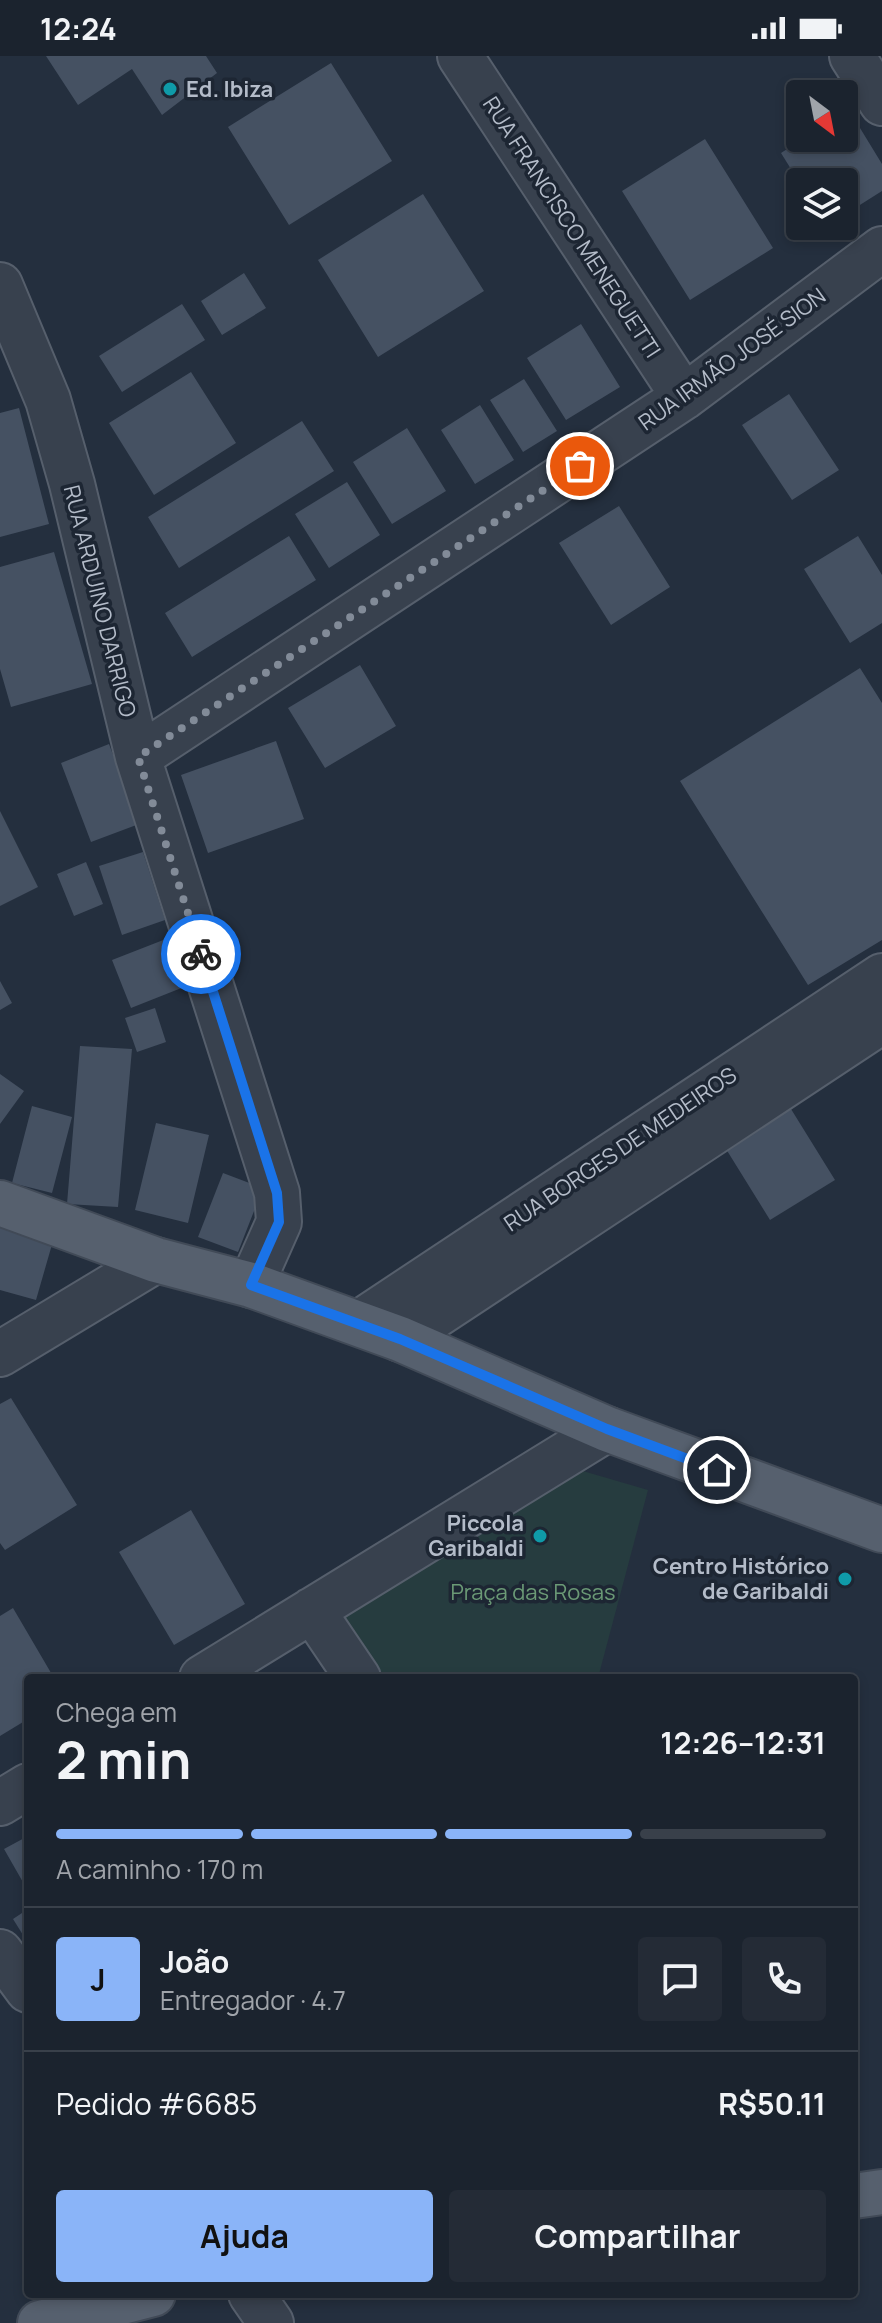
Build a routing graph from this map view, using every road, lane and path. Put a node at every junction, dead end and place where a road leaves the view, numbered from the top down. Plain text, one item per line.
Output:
1 (460, 56) edge
2 (852, 56) edge
3 (882, 103) edge
4 (882, 249) edge
5 (0, 285) edge
6 (684, 397) junction
7 (138, 757) junction
8 (876, 1002) edge
9 (0, 1203) edge
10 (156, 1260) junction
11 (251, 1285) junction
12 (359, 1323) junction
13 (400, 1339) junction
14 (0, 1354) edge
15 (607, 1429) junction
16 (882, 1530) edge
17 (312, 1610) junction
18 (208, 1674) edge
19 (355, 1674) edge
20 (24, 1788) edge
21 (0, 1803) edge
22 (0, 1952) edge
23 (24, 1985) edge
24 (882, 2192) edge
25 (858, 2195) edge
26 (137, 2298) edge
27 (254, 2298) edge
28 (40, 2323) edge
29 (271, 2323) edge

1 - 6 street, RUA FRANCISCO MENEGUETTI
2 - 3 street
4 - 6 street, RUA IRMÃO JOSÉ SION
5 - 7 street, RUA ARDUINO DARRIGO
6 - 7 street, RUA IRMÃO JOSÉ SION
7 - 11 street, RUA ARDUINO DARRIGO
8 - 12 street, RUA BORGES DE MEDEIROS
8 - 13 street, RUA BORGES DE MEDEIROS
9 - 10 main road
10 - 11 main road
10 - 14 street
11 - 12 main road
12 - 13 main road
13 - 15 main road
15 - 16 main road
15 - 17 street
17 - 18 street
17 - 19 street
20 - 21 street
22 - 23 street
24 - 25 main road
26 - 28 main road
27 - 29 street

